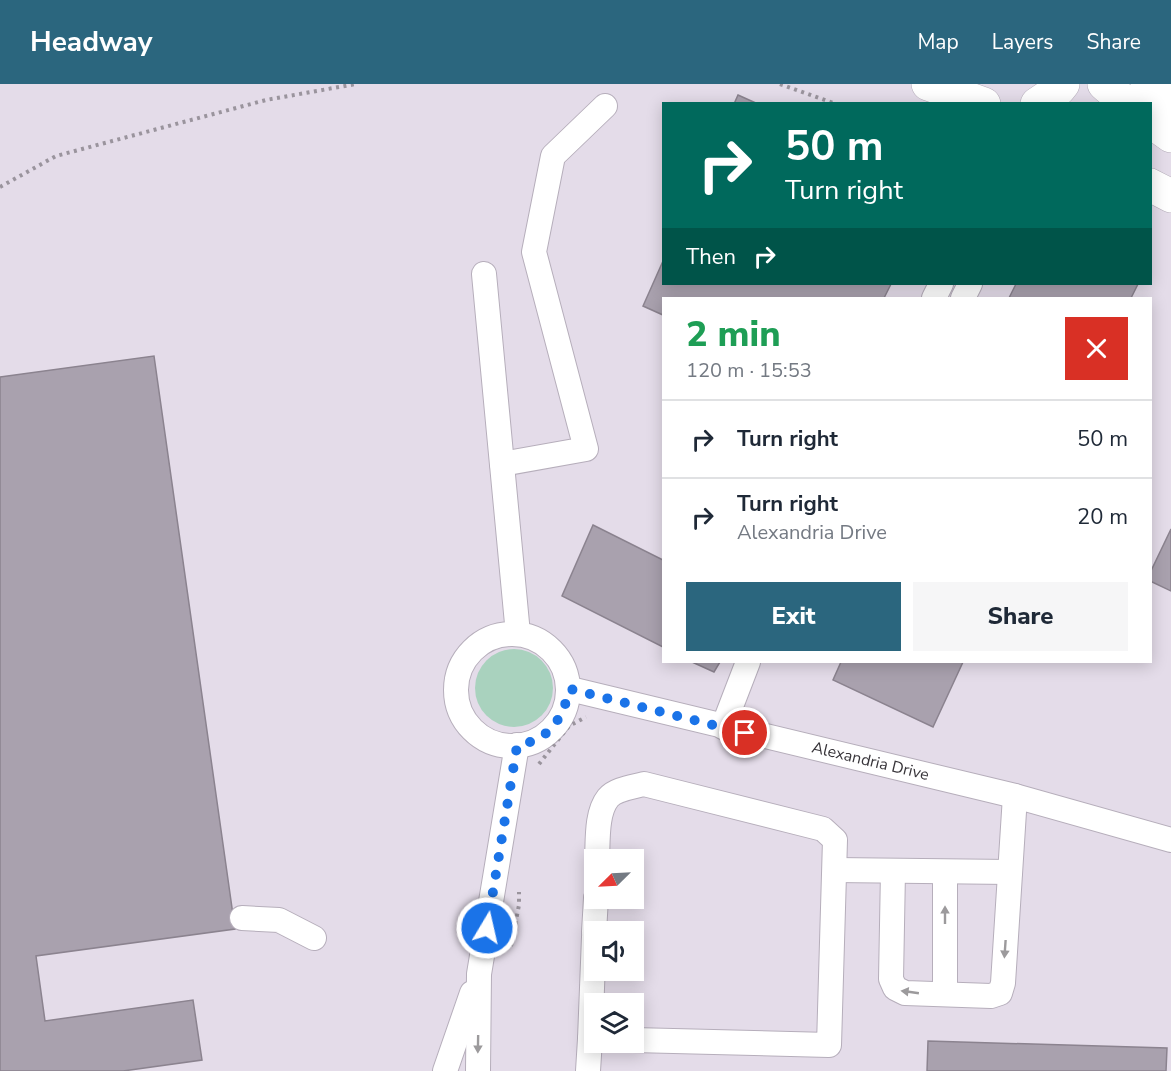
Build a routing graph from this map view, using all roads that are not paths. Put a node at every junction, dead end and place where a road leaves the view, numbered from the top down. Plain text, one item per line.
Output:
1 (928, 84) edge
2 (1063, 84) edge
3 (1104, 84) edge
4 (1147, 84) edge
5 (978, 102) edge
6 (1040, 102) edge
7 (1125, 102) edge
8 (1171, 102) edge
9 (605, 105) dead end
10 (1152, 122) edge
11 (1171, 136) edge
12 (1152, 185) edge
13 (1171, 196) edge
14 (484, 274) dead end
15 (502, 464) junction
16 (518, 634) junction
17 (748, 663) edge
18 (570, 689) junction
19 (723, 728) junction
20 (517, 746) junction
21 (1016, 796) junction
22 (1171, 840) edge
23 (598, 849) edge
24 (835, 870) junction
25 (893, 871) junction
26 (1010, 872) junction
27 (945, 873) junction
28 (242, 918) dead end
29 (314, 938) dead end
30 (479, 974) junction
31 (945, 994) junction
32 (644, 1040) edge
33 (590, 1053) edge
34 (446, 1071) edge
35 (478, 1071) edge
36 (588, 1071) edge

1 - 5 highway
2 - 6 highway
3 - 7 highway
4 - 8 highway
9 - 15 street
10 - 11 highway
12 - 13 highway
14 - 15 street
15 - 16 street
16 - 18 street
16 - 20 street
17 - 19 street
18 - 19 street, Alexandria Drive
18 - 20 street
19 - 21 street, Alexandria Drive
20 - 30 street
21 - 22 street, Alexandria Drive
21 - 26 street
23 - 24 street
24 - 25 street
24 - 32 street
25 - 27 street
31 -> 25 street
26 - 27 street
26 -> 31 street
31 -> 27 street
28 - 29 street
30 - 34 street
30 -> 35 street
33 - 36 street

